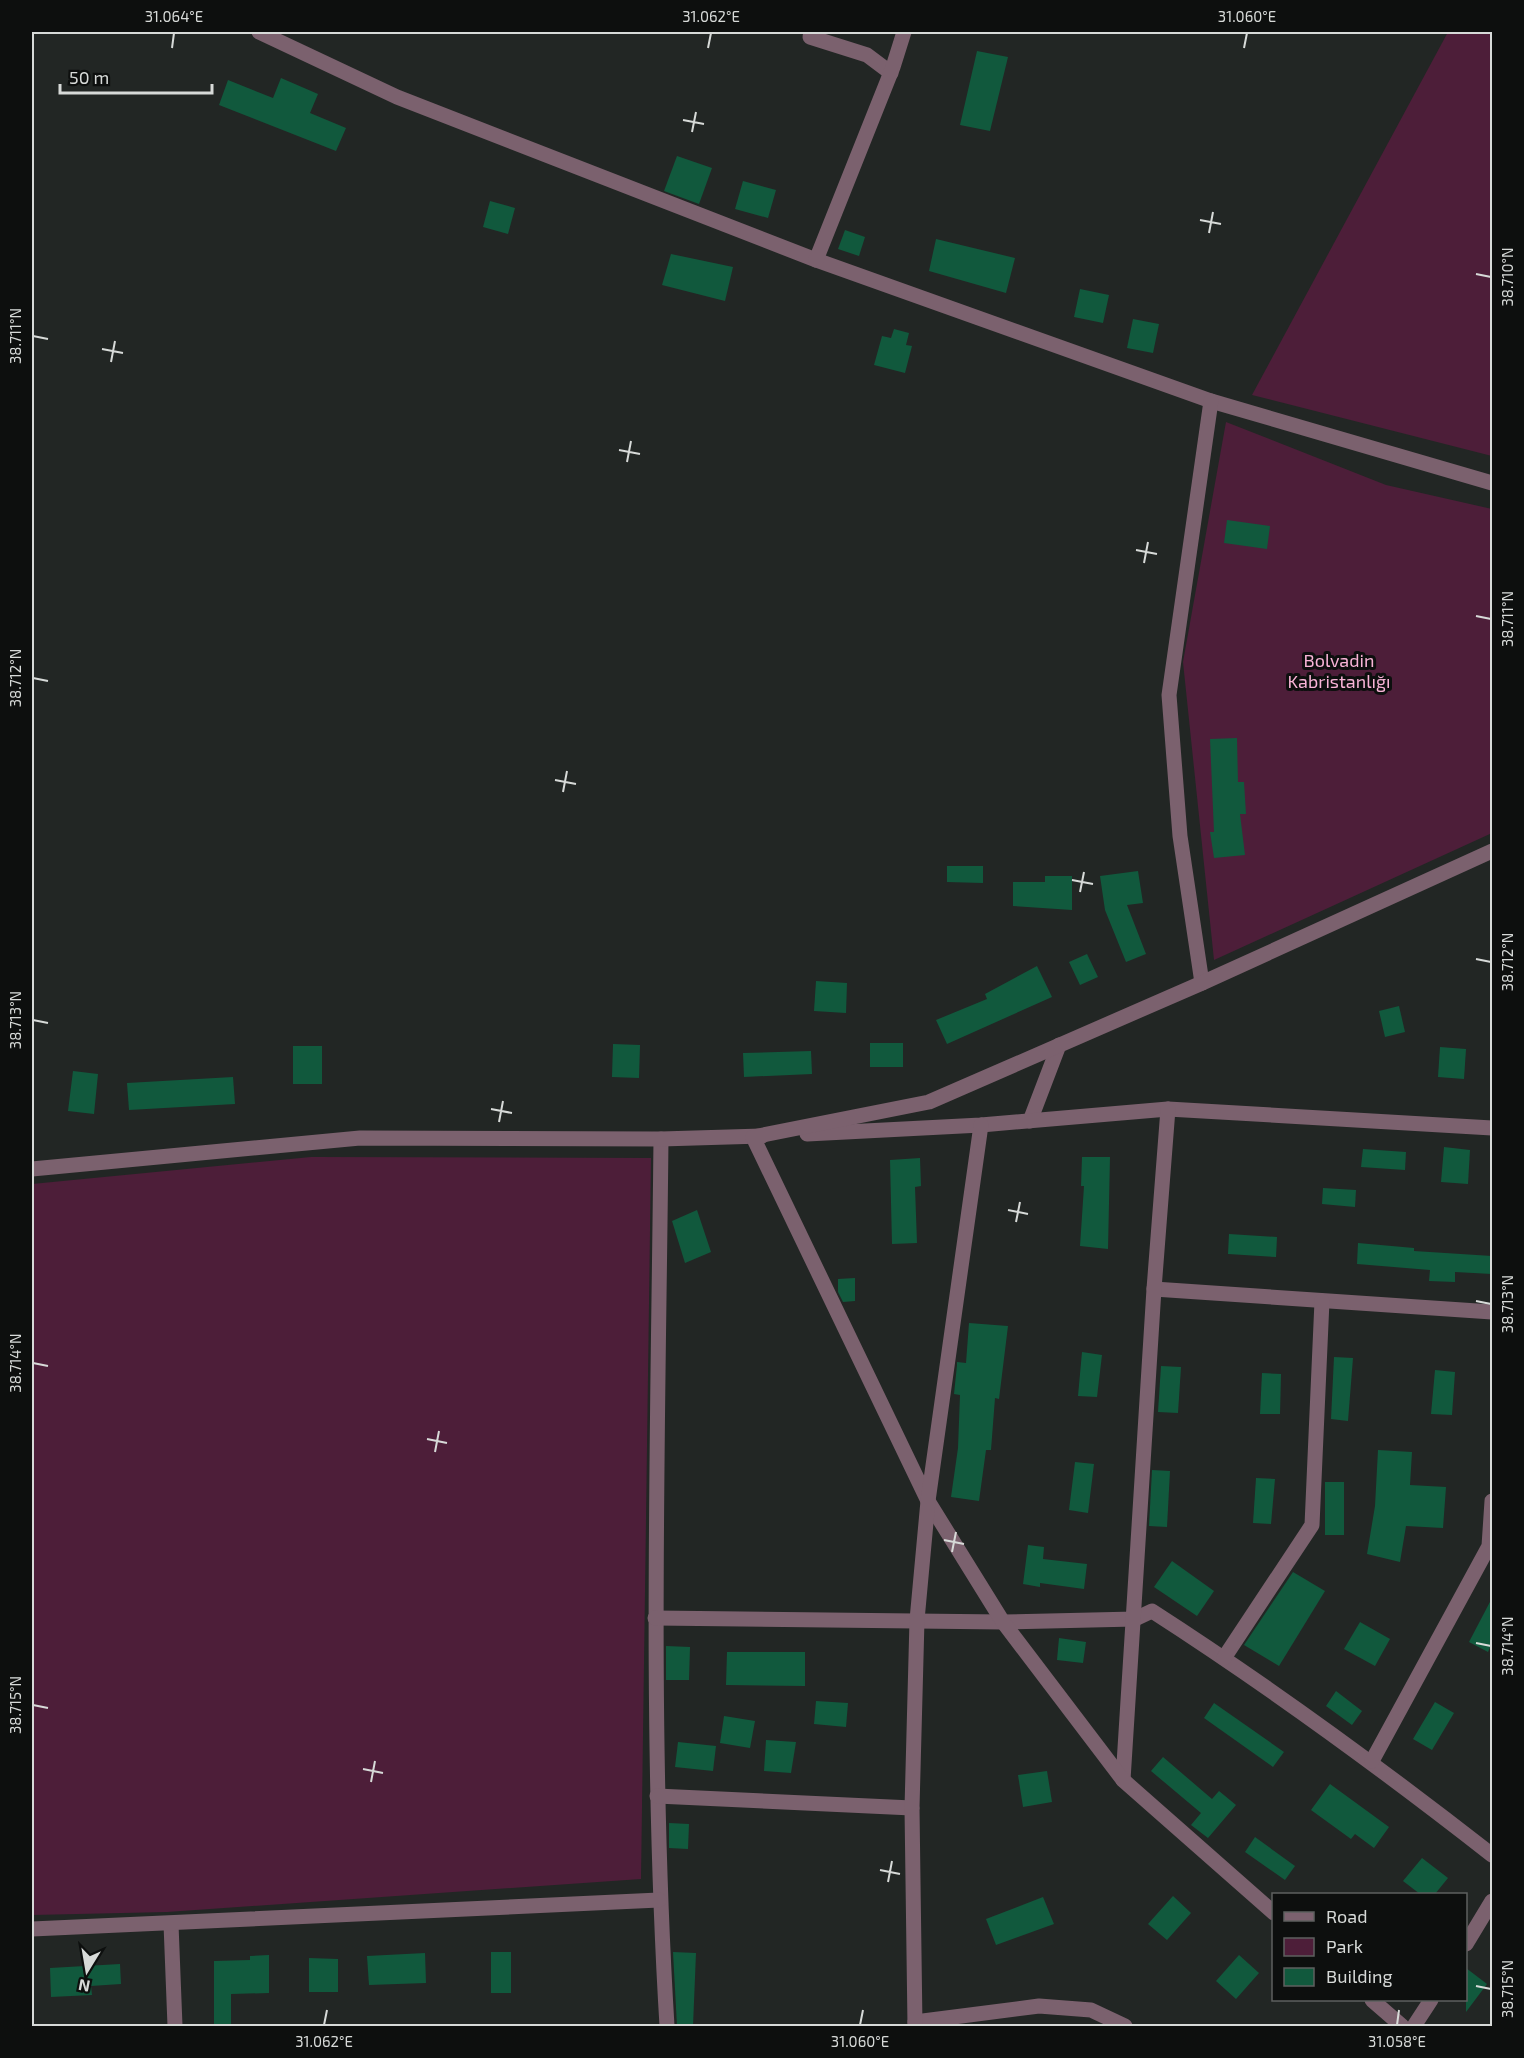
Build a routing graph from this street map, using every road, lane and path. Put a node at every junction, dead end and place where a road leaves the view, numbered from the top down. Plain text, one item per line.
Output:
1 (259, 32) edge
2 (811, 32) edge
3 (904, 32) edge
4 (891, 73) junction
5 (816, 260) junction
6 (1211, 401) junction
7 (1492, 483) edge
8 (1492, 851) edge
9 (1202, 983) junction
10 (1059, 1045) junction
11 (1168, 1109) junction
12 (1030, 1121) junction
13 (981, 1125) junction
14 (1492, 1128) edge
15 (753, 1137) junction
16 (662, 1139) junction
17 (32, 1169) edge
18 (1154, 1289) junction
19 (1322, 1301) junction
20 (1492, 1312) edge
21 (928, 1501) junction
22 (1492, 1501) edge
23 (655, 1618) junction
24 (1135, 1619) junction
25 (917, 1620) junction
26 (1003, 1622) junction
27 (1224, 1658) junction
28 (1372, 1761) junction
29 (1123, 1780) junction
30 (657, 1796) junction
31 (912, 1808) junction
32 (1492, 1855) edge
33 (659, 1900) junction
34 (1492, 1901) edge
35 (1272, 1911) edge
36 (171, 1924) junction
37 (32, 1929) edge
38 (1467, 1942) edge
39 (1373, 2001) edge
40 (1430, 2001) edge
41 (915, 2024) edge
42 (175, 2026) edge
43 (667, 2026) edge
44 (1125, 2026) edge
45 (1402, 2026) edge
46 (1414, 2026) edge

1 - 5 street
2 - 4 street
3 - 4 street
4 - 5 street
5 - 6 street
6 - 7 street
6 - 9 street
8 - 9 street
9 - 10 street
10 - 12 street
10 - 15 street
11 - 12 street
11 - 14 street
11 - 18 street
12 - 13 street
13 - 15 street
13 - 21 street
15 - 16 street
15 - 21 street
16 - 17 street
16 - 23 street
18 - 19 street
18 - 24 street
19 - 20 street
19 - 27 street
21 - 25 street
21 - 26 street
22 - 28 street
23 - 25 street
23 - 30 street
24 - 26 street
24 - 27 street
24 - 29 street
25 - 26 street
25 - 31 street
26 - 29 street
27 - 28 street
28 - 32 street
29 - 35 street
30 - 31 street
30 - 33 street
31 - 41 street
33 - 36 street
33 - 43 street
34 - 38 street
36 - 37 street
36 - 42 street
39 - 45 street
40 - 46 street
41 - 44 street

